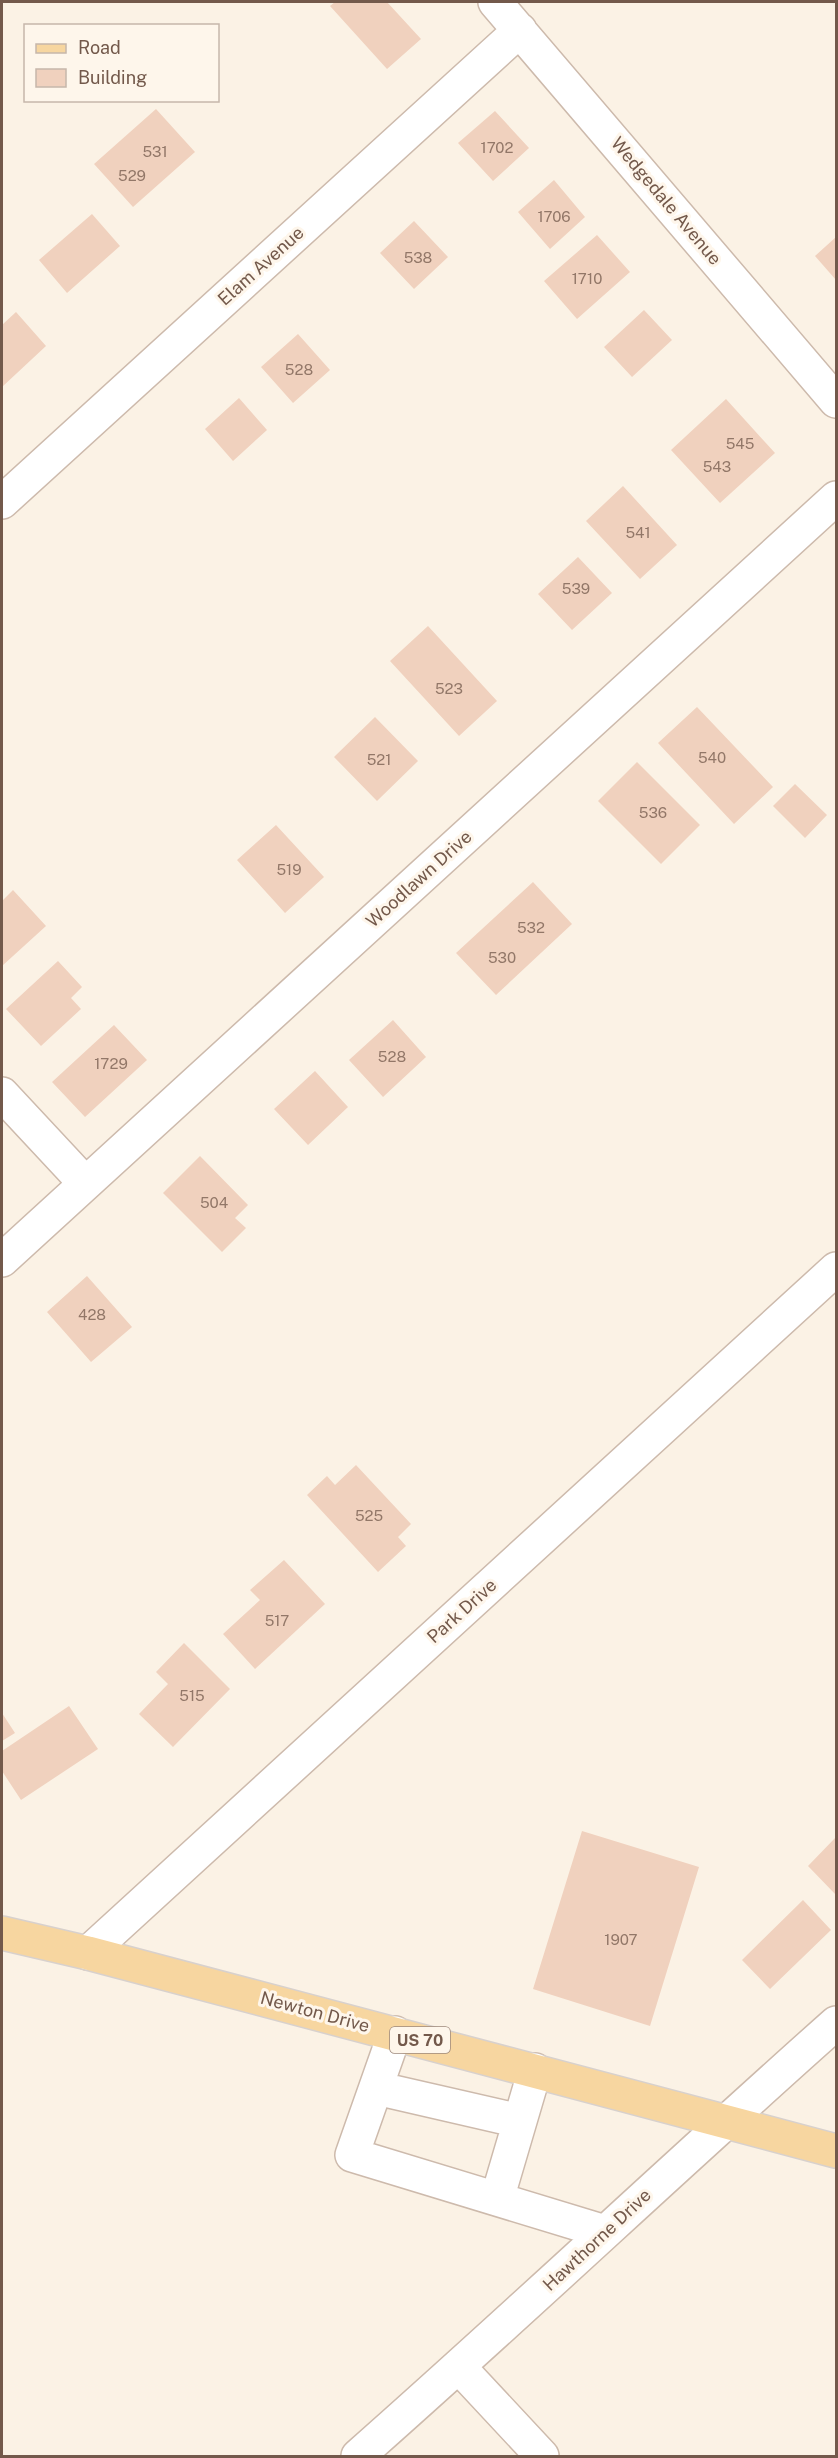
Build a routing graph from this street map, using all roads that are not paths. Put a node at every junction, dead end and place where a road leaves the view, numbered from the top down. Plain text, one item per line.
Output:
1 (495, 2) edge
2 (520, 30) junction
3 (837, 401) edge
4 (837, 498) edge
5 (2, 502) edge
6 (2, 1094) edge
7 (85, 1183) junction
8 (2, 1260) edge
9 (837, 1269) edge
10 (2, 1932) edge
11 (88, 1953) junction
12 (837, 2023) edge
13 (395, 2033) junction
14 (535, 2070) junction
15 (376, 2088) junction
16 (520, 2121) junction
17 (726, 2121) junction
18 (837, 2151) edge
19 (497, 2199) junction
20 (605, 2232) junction
21 (459, 2367) junction
22 (358, 2457) edge
23 (542, 2457) edge

1 - 2 street, Wedgedale Avenue
2 - 3 street, Wedgedale Avenue
2 - 5 street, Elam Avenue
4 - 7 street, Woodlawn Drive
6 - 7 street
7 - 8 street, Woodlawn Drive
9 - 11 street, Park Drive
10 - 11 main road, Newton Drive / US 70
11 - 13 main road, Newton Drive / US 70
12 - 17 street, Hawthorne Drive
13 - 14 main road, Newton Drive / US 70
13 - 15 street
14 - 16 street
14 - 17 main road, Newton Drive / US 70
15 - 16 street
15 - 19 street
16 - 19 street
17 - 18 main road, Newton Drive / US 70
17 - 20 street, Hawthorne Drive
19 - 20 street
20 - 21 street, Hawthorne Drive
21 - 22 street, Hawthorne Drive
21 - 23 street

